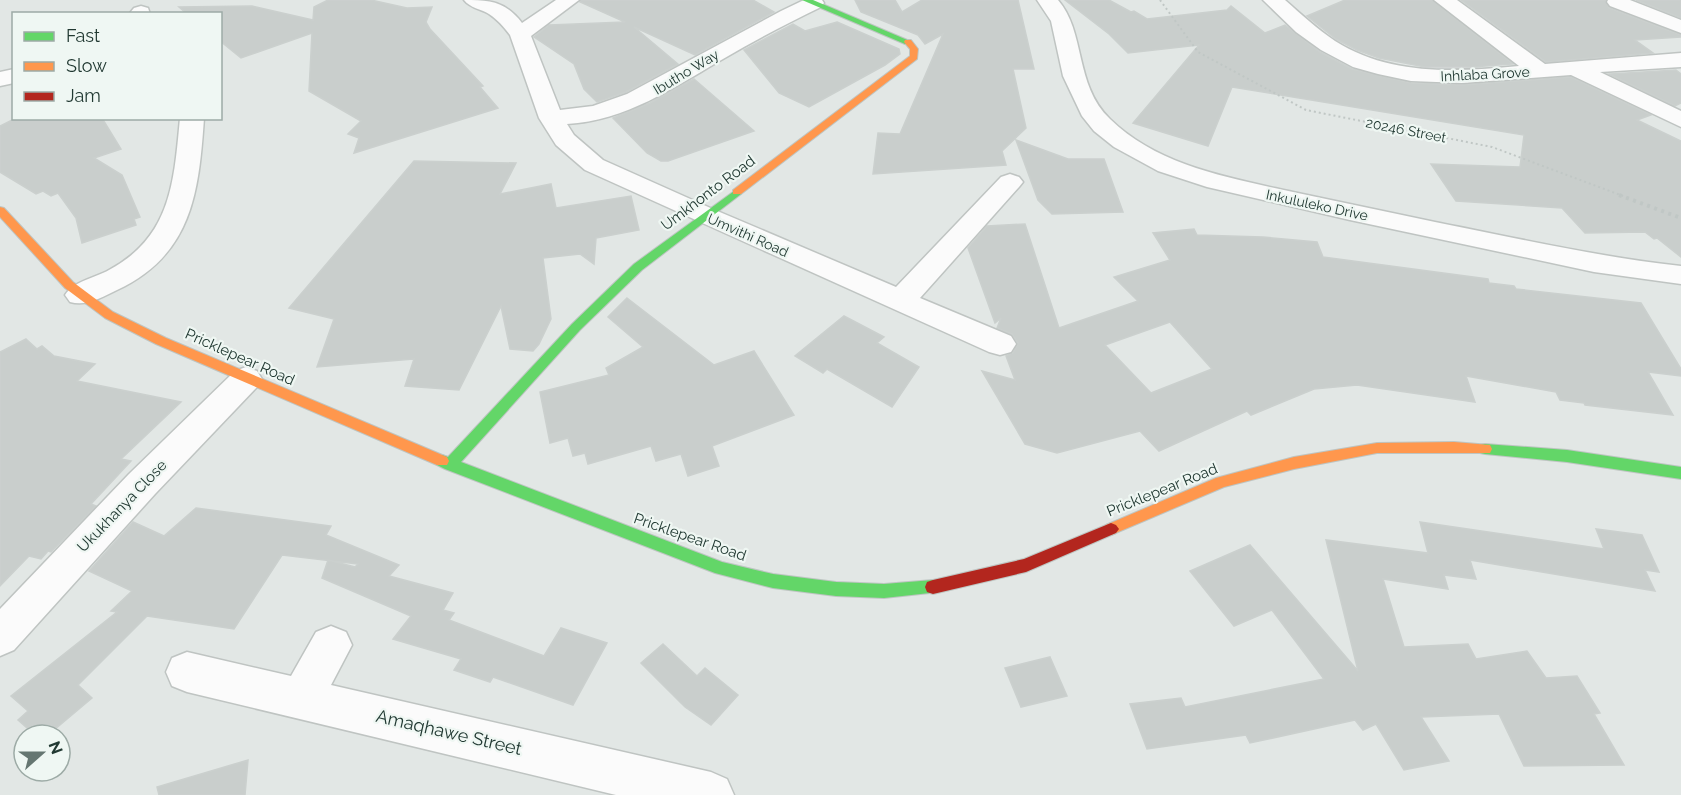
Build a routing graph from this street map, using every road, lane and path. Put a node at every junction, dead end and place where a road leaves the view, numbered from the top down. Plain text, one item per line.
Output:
1 (474, 0) edge
2 (569, 0) edge
3 (1047, 0) edge
4 (1160, 0) edge
5 (1273, 0) edge
6 (1444, 0) edge
7 (810, 2) edge
8 (1617, 2) dead end
9 (1681, 27) edge
10 (520, 34) junction
11 (1681, 60) edge
12 (1576, 69) junction
13 (1540, 71) junction
14 (551, 118) junction
15 (192, 120) edge
16 (1681, 120) edge
17 (1010, 182) dead end
18 (0, 210) edge
19 (705, 216) junction
20 (1681, 218) edge
21 (1681, 275) edge
22 (80, 295) junction
23 (900, 301) junction
24 (1000, 344) dead end
25 (246, 379) junction
26 (450, 465) junction
27 (1681, 472) edge
28 (0, 637) edge
29 (332, 645) dead end
30 (187, 672) dead end
31 (302, 698) junction
32 (711, 795) edge

1 - 10 street, Umvithi Road
2 - 10 street
3 - 21 street, Inkululeko Drive
4 - 20 path, 20246 Street
5 - 13 street, Inhlaba Grove
6 - 13 street
7 - 14 street, Ibutho Way
7 - 19 street, Umkhonto Road
8 - 9 street
10 - 14 street, Umvithi Road
11 - 12 street, Inhlaba Grove
12 - 13 street, Inhlaba Grove
12 - 16 street, Inhlaba Grove
14 - 19 street, Umvithi Road
15 - 22 street
17 - 23 street
18 - 22 street, Pricklepear Road
19 - 23 street, Umvithi Road
19 - 26 street, Umkhonto Road
22 - 25 street, Pricklepear Road
23 - 24 street, Umvithi Road
25 - 26 street, Pricklepear Road
25 - 28 street, Ukukhanya Close
26 - 27 street, Pricklepear Road
29 - 31 street
30 - 31 street, Amaqhawe Street
31 - 32 street, Amaqhawe Street

